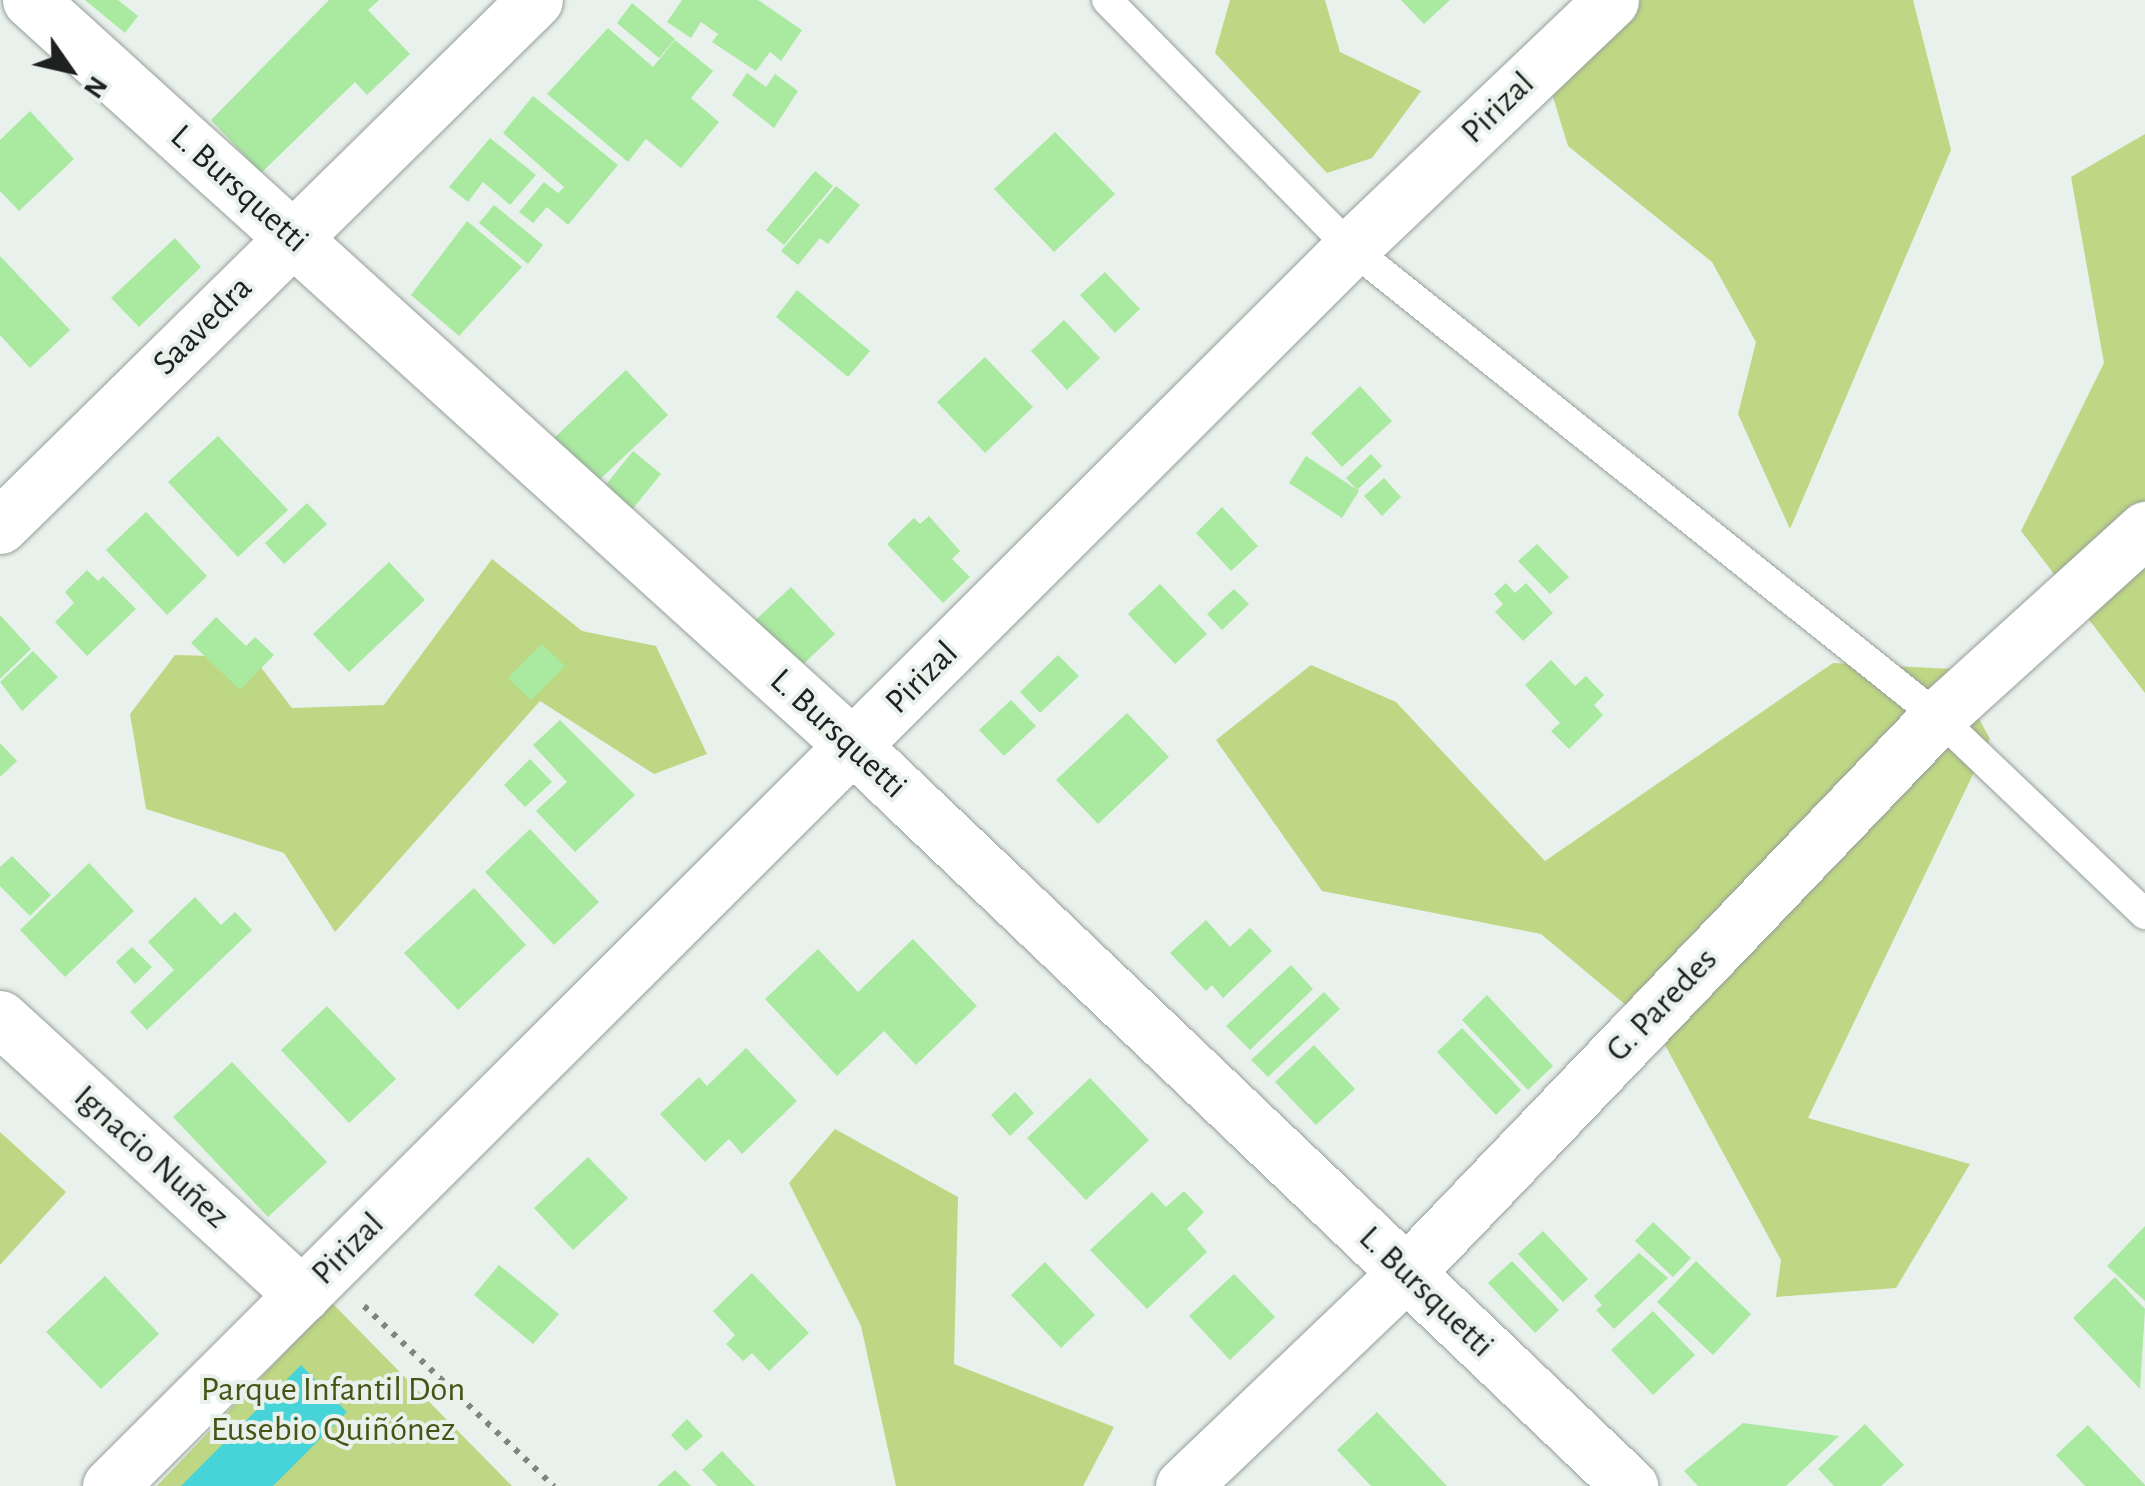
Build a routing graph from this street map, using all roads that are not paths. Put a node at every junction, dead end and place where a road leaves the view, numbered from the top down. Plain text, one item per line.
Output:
1 (30, 0) edge
2 (535, 0) edge
3 (1107, 0) edge
4 (1611, 0) edge
5 (292, 238) junction
6 (1351, 248) junction
7 (0, 526) edge
8 (2145, 529) edge
9 (1938, 718) junction
10 (854, 747) junction
11 (2145, 914) edge
12 (0, 1018) edge
13 (1406, 1273) junction
14 (315, 1283) junction
15 (110, 1486) edge
16 (1183, 1486) edge
17 (1630, 1486) edge

1 - 5 street, L. Bursquetti
2 - 5 street, Saavedra
3 - 6 lane
4 - 6 street, Pirizal
5 - 7 street, Saavedra
5 - 10 street, L. Bursquetti
6 - 9 lane
6 - 10 street, Pirizal
8 - 9 street, G. Paredes
9 - 11 lane
9 - 13 street, G. Paredes
10 - 13 street, L. Bursquetti
10 - 14 street, Pirizal
12 - 14 street, Ignacio Nuñez
13 - 16 street, G. Paredes
13 - 17 street, L. Bursquetti
14 - 15 street, Pirizal

